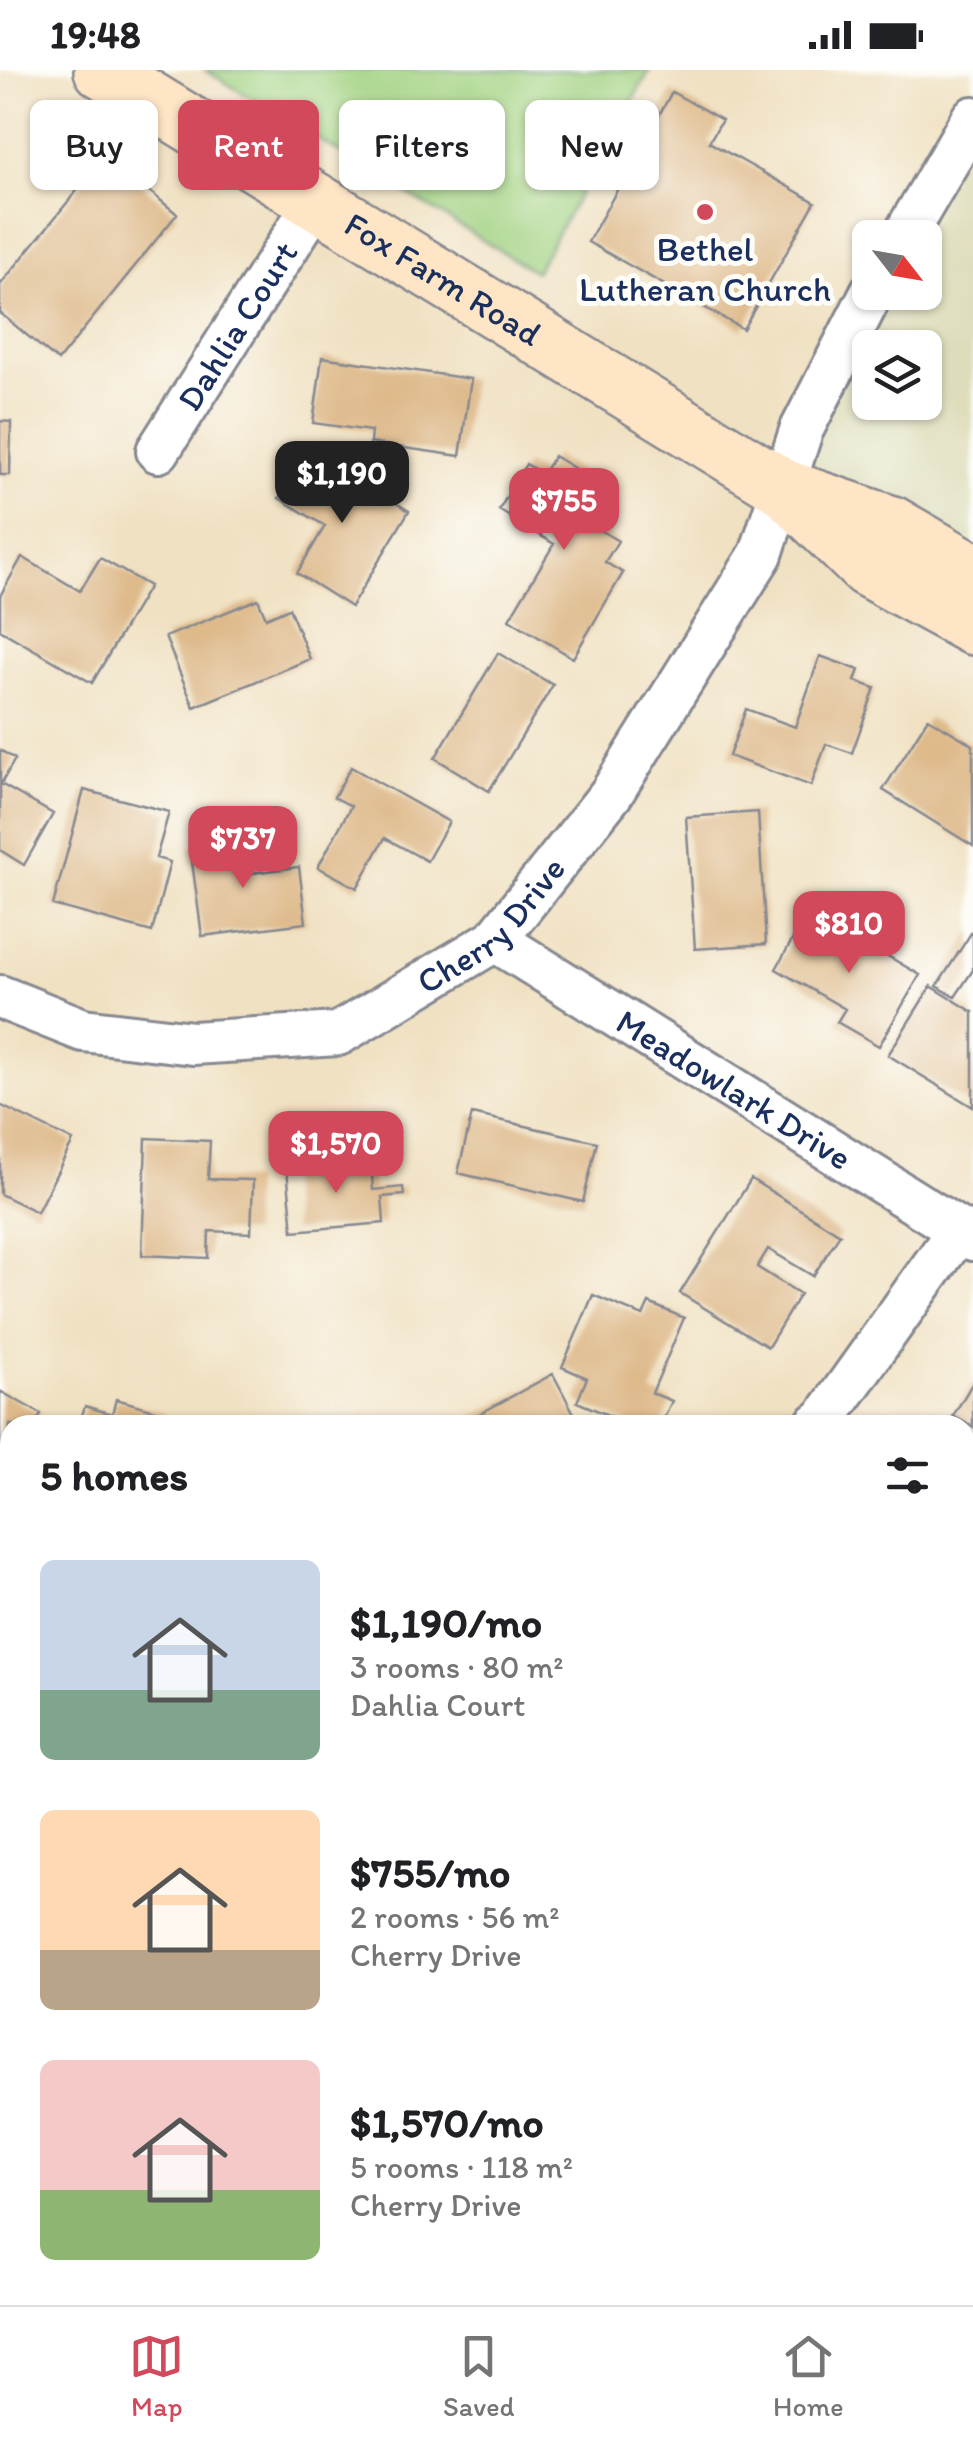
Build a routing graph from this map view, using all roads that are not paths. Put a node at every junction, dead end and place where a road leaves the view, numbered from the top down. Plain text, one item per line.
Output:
1 (102, 70) edge
2 (973, 118) edge
3 (316, 200) junction
4 (914, 220) edge
5 (862, 310) edge
6 (158, 451) dead end
7 (783, 487) junction
8 (973, 571) edge
9 (973, 627) edge
10 (495, 940) junction
11 (0, 997) edge
12 (966, 1234) edge
13 (827, 1415) edge

1 - 3 street, Fox Farm Road
2 - 4 street
3 - 6 street, Dahlia Court
3 - 7 street, Fox Farm Road
5 - 7 street, Cherry Drive
7 - 8 street, Fox Farm Road
7 - 9 street, Fox Farm Road
7 - 10 street, Cherry Drive
10 - 11 street, Cherry Drive
10 - 12 street, Meadowlark Drive
12 - 13 street

